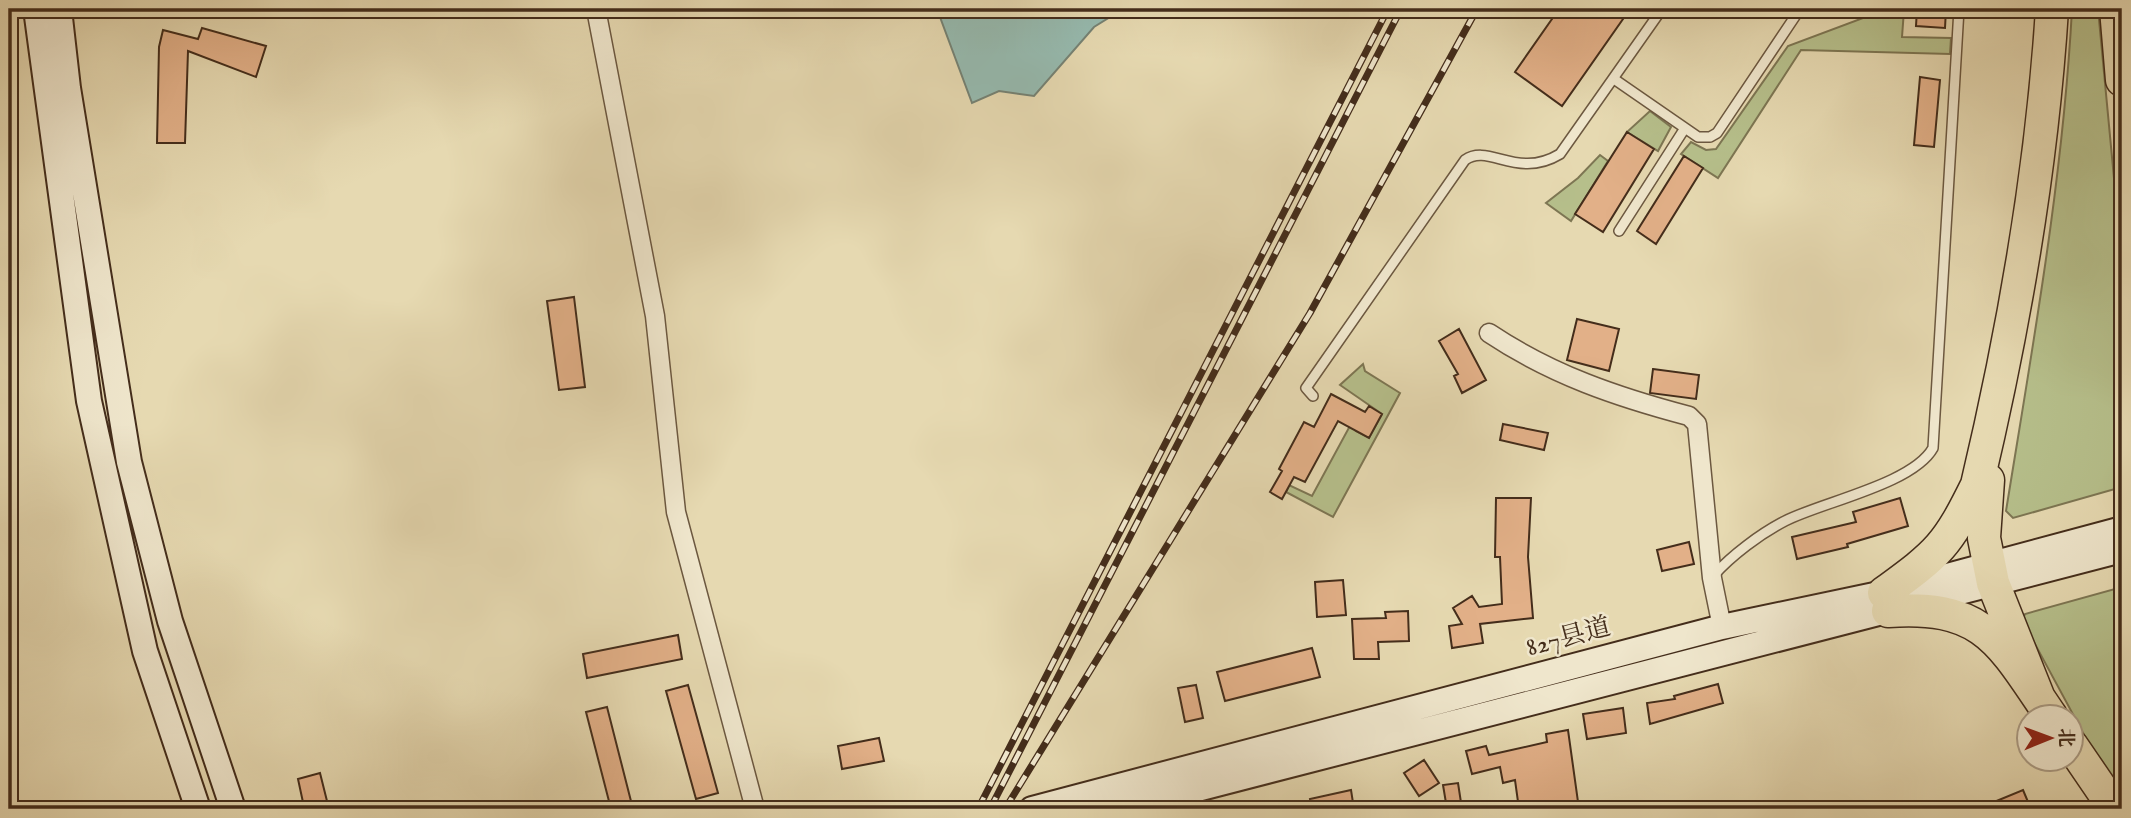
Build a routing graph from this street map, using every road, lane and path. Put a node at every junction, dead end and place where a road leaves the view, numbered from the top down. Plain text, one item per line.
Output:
1 (36, 9) edge
2 (59, 9) edge
3 (596, 9) edge
4 (1662, 9) edge
5 (1800, 9) edge
6 (1959, 9) edge
7 (2052, 9) edge
8 (2116, 9) edge
9 (1614, 79) junction
10 (2122, 80) edge
11 (1685, 128) junction
12 (1619, 232) dead end
13 (1489, 333) dead end
14 (1313, 396) dead end
15 (1992, 423) junction
16 (2122, 529) edge
17 (2122, 550) edge
18 (1992, 573) junction
19 (1712, 578) junction
20 (1886, 602) junction
21 (1722, 627) junction
22 (2042, 702) edge
23 (2043, 702) edge
24 (2086, 767) edge
25 (1189, 801) edge
26 (198, 809) edge
27 (233, 809) edge
28 (755, 809) edge
29 (1032, 809) edge
30 (1124, 809) edge
31 (2115, 809) edge

1 - 26 main road
2 - 27 main road
3 - 28 street
4 - 9 lane
5 - 11 lane
6 - 19 lane
7 - 15 highway
8 - 10 highway
9 - 11 lane
9 - 14 lane
11 - 12 lane
13 - 19 street
15 - 18 highway
15 - 20 highway
16 - 18 main road, 827县道
17 - 18 main road, 827县道
18 - 20 main road, 827县道
18 - 23 highway
19 - 21 street
20 - 21 main road, 827县道
20 - 22 highway
20 - 25 main road, 827县道
21 - 29 main road, 827县道
24 - 31 highway
25 - 30 main road, 827县道

